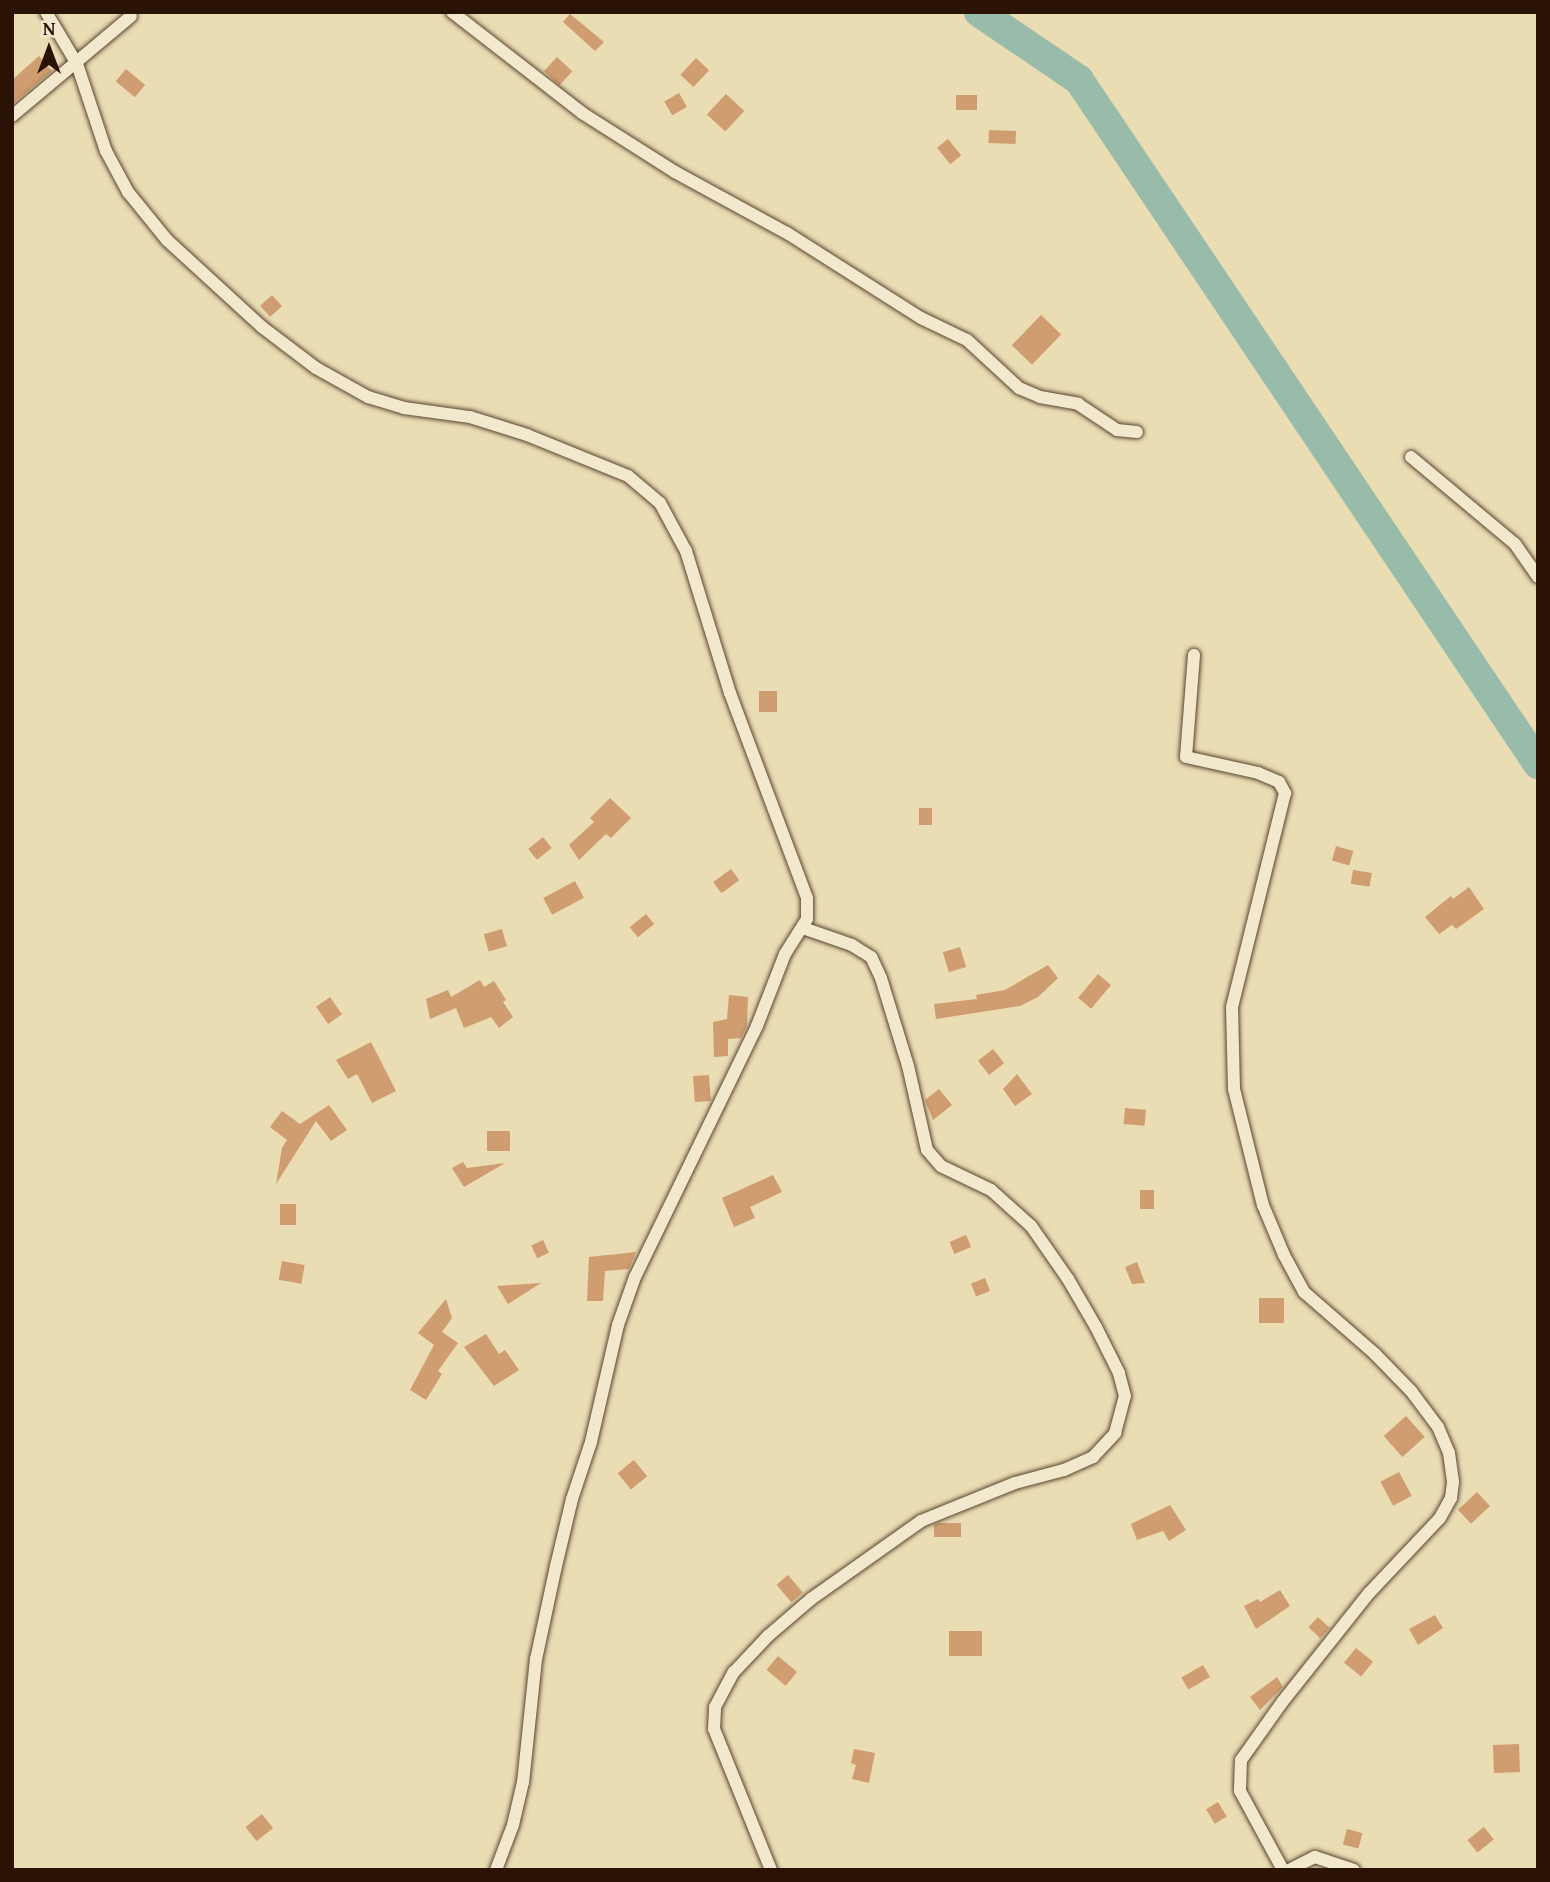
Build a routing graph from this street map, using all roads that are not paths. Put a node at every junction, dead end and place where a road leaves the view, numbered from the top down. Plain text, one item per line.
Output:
1 (46, 12) edge
2 (452, 12) edge
3 (131, 16) dead end
4 (77, 64) junction
5 (12, 116) edge
6 (1137, 432) dead end
7 (1411, 457) dead end
8 (1538, 577) edge
9 (1194, 655) dead end
10 (803, 928) junction
11 (496, 1870) edge
12 (771, 1870) edge
13 (1283, 1870) edge
14 (1289, 1870) edge
15 (1354, 1870) edge

1 - 4 street
2 - 6 street
3 - 4 street
4 - 5 street
4 - 10 street
7 - 8 street
9 - 13 street
10 - 11 street
10 - 12 street
14 - 15 street

